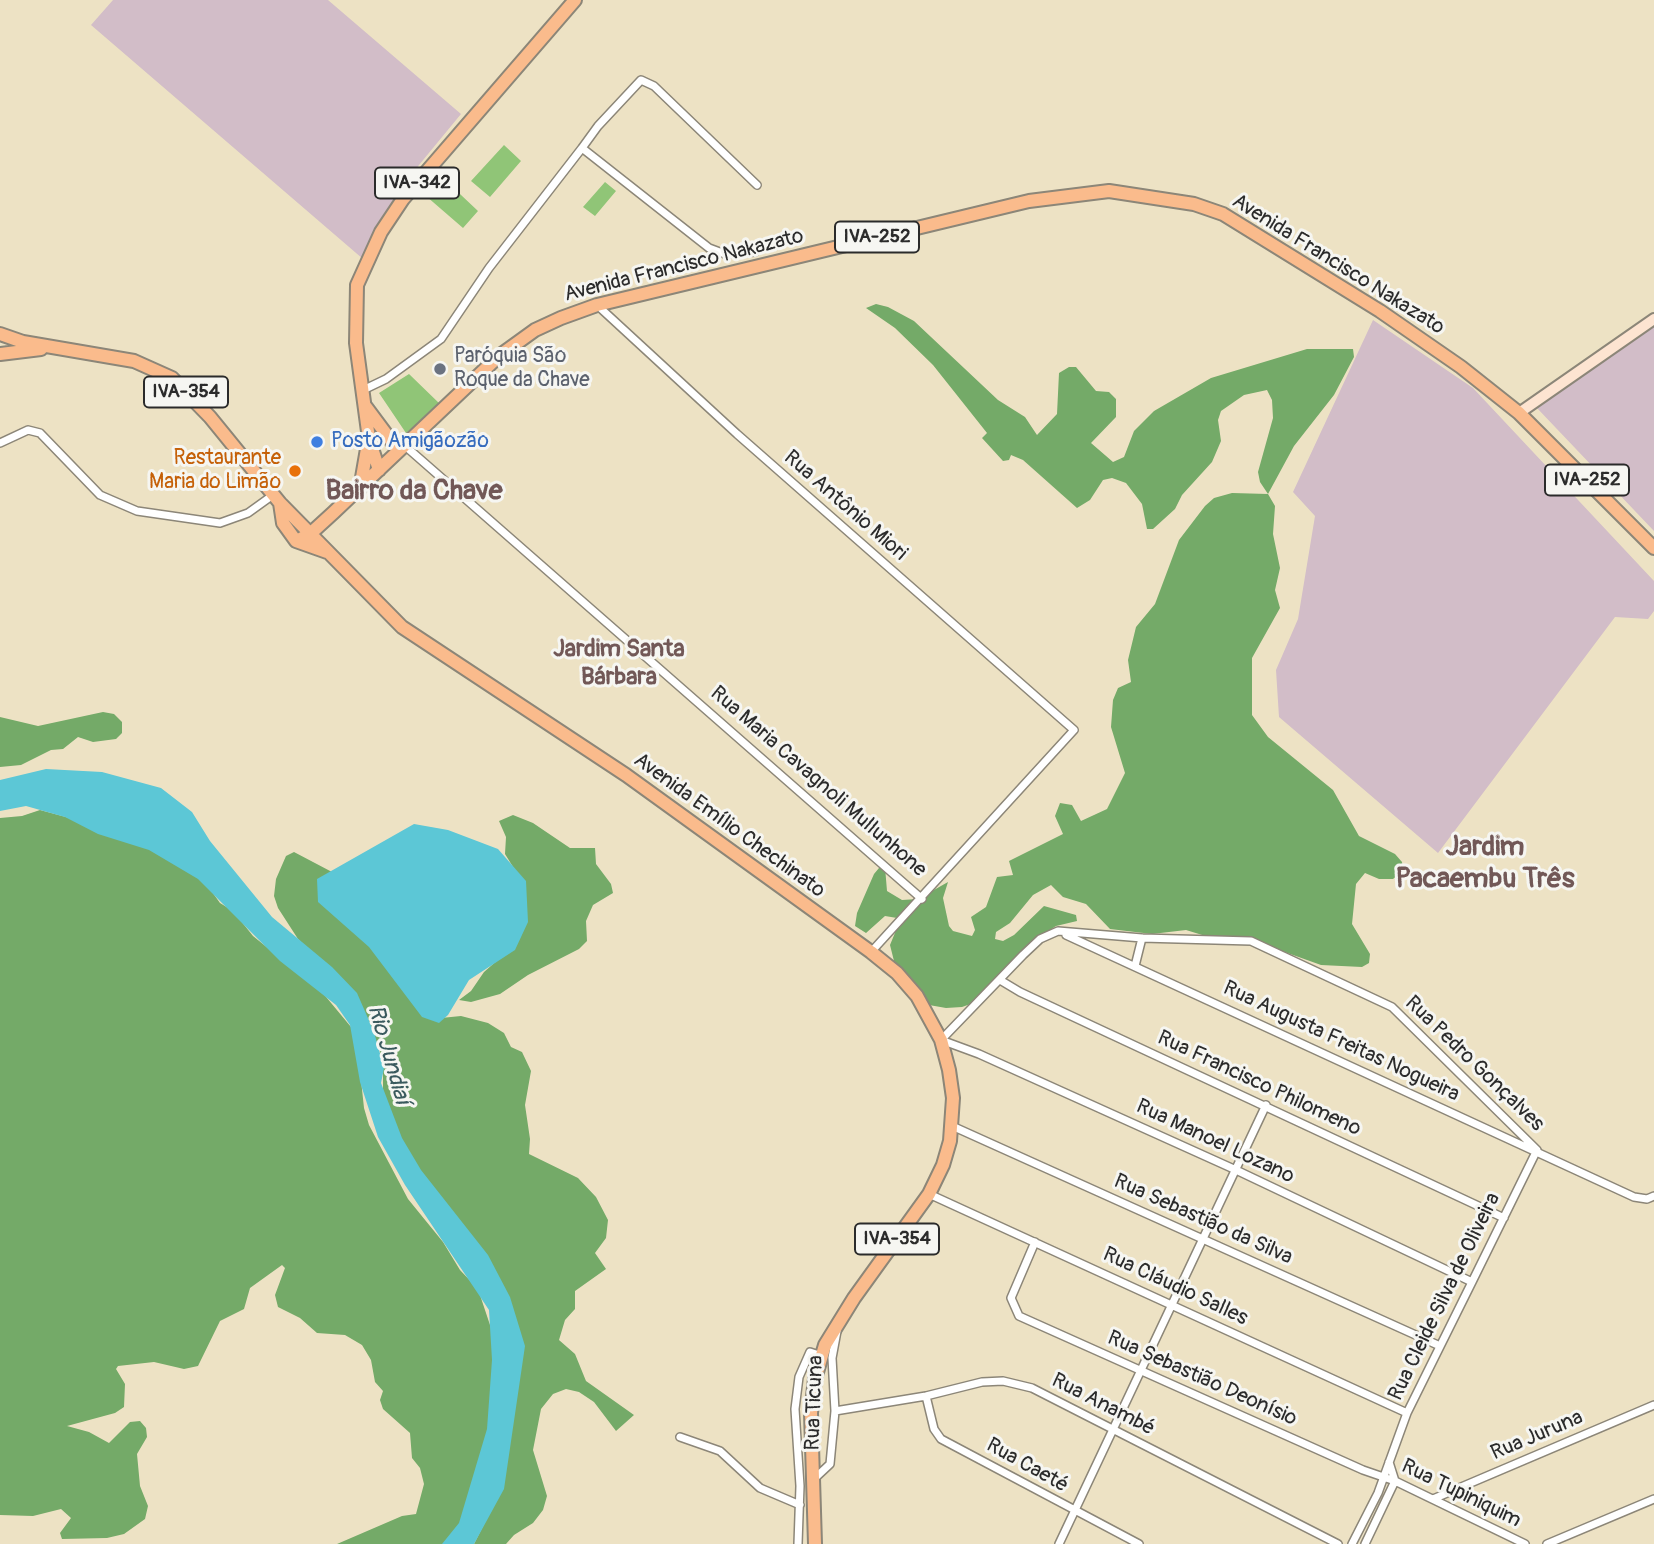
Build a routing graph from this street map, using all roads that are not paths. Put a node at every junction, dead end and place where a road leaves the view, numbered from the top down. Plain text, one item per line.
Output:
1 (575, 0) edge
2 (582, 148) junction
3 (757, 185) dead end
4 (755, 252) dead end
5 (597, 305) junction
6 (1654, 319) edge
7 (0, 334) edge
8 (52, 348) junction
9 (0, 354) edge
10 (363, 390) junction
11 (366, 406) junction
12 (1519, 413) junction
13 (369, 439) junction
14 (0, 443) edge
15 (401, 448) junction
16 (379, 470) junction
17 (360, 489) junction
18 (276, 499) junction
19 (310, 534) junction
20 (296, 541) junction
21 (1654, 548) edge
22 (328, 553) junction
23 (922, 899) junction
24 (1058, 931) junction
25 (1142, 938) junction
26 (871, 952) junction
27 (1135, 966) junction
28 (1000, 980) junction
29 (941, 1040) junction
30 (1266, 1105) junction
31 (952, 1126) junction
32 (1537, 1150) junction
33 (1236, 1170) junction
34 (929, 1194) junction
35 (1651, 1197) edge
36 (1504, 1218) junction
37 (1203, 1239) junction
38 (1035, 1242) junction
39 (1472, 1282) junction
40 (1172, 1305) junction
41 (839, 1321) junction
42 (1440, 1346) junction
43 (822, 1356) junction
44 (1141, 1372) junction
45 (926, 1396) junction
46 (1654, 1405) edge
47 (835, 1411) junction
48 (1407, 1413) junction
49 (1115, 1430) junction
50 (680, 1437) dead end
51 (1390, 1462) junction
52 (1382, 1476) junction
53 (813, 1479) junction
54 (1395, 1481) junction
55 (1433, 1499) junction
56 (1654, 1499) edge
57 (800, 1504) junction
58 (1075, 1512) junction
59 (798, 1544) edge
60 (815, 1544) edge
61 (1059, 1544) edge
62 (1139, 1544) edge
63 (1338, 1544) edge
64 (1352, 1544) edge
65 (1365, 1544) edge
66 (1525, 1544) edge
67 (1547, 1544) edge

1 - 10 main road, IVA-342
2 - 3 street
2 - 4 street
2 - 10 street
5 - 12 main road, Avenida Francisco Nakazato / IVA-252
5 - 15 main road, Avenida Francisco Nakazato / IVA-252
5 - 23 street, Rua Antônio Miori
6 - 12 street
7 - 8 main road, Avenida Emílio Chechinato / IVA-354
8 - 9 main road, Avenida Emílio Chechinato / IVA-354
8 - 18 main road, Avenida Emílio Chechinato / IVA-354
10 - 11 main road, IVA-342
11 - 13 main road
11 - 15 main road, Rua Maria Cavagnoli Mullunhone
12 - 21 main road, Avenida Francisco Nakazato / IVA-252
13 - 16 main road
13 - 17 main road
14 - 18 street
15 - 16 main road, Avenida Francisco Nakazato / IVA-252
15 - 23 street, Rua Maria Cavagnoli Mullunhone
16 - 17 main road, Avenida Francisco Nakazato / IVA-252
17 - 19 main road, Avenida Francisco Nakazato / IVA-252
18 - 19 main road, Avenida Emílio Chechinato / IVA-354
18 - 20 main road
19 - 20 main road, Avenida Francisco Nakazato
19 - 22 main road, Avenida Emílio Chechinato / IVA-354
20 - 22 main road
22 - 26 main road, Avenida Emílio Chechinato / IVA-354
23 - 26 street
24 - 25 street, Rua Pedro Gonçalves
24 - 27 street, Rua Augusta Freitas Nogueira
24 - 28 street
25 - 27 street
25 - 32 street, Rua Pedro Gonçalves
26 - 29 main road, Avenida Emílio Chechinato / IVA-354
27 - 32 street, Rua Augusta Freitas Nogueira
28 - 29 street
28 - 30 street, Rua Francisco Philomeno
29 - 31 main road, Avenida Emílio Chechinato / IVA-354
29 - 33 street, Rua Manoel Lozano
30 - 33 street
30 - 36 street, Rua Francisco Philomeno
31 - 34 main road, Avenida Emílio Chechinato / IVA-354
31 - 37 street, Rua Sebastião da Silva
32 - 35 street, Rua Augusta Freitas Nogueira
32 - 36 street, Rua Cleide Silva de Oliveira
33 - 37 street
33 - 39 street, Rua Manoel Lozano
34 - 38 street, Rua Cláudio Salles
34 - 41 main road, Avenida Emílio Chechinato / IVA-354
36 - 39 street, Rua Cleide Silva de Oliveira
37 - 40 street
37 - 42 street, Rua Sebastião da Silva
38 - 40 street, Rua Cláudio Salles
38 - 44 street, Rua Sebastião Deonísio
39 - 42 street, Rua Cleide Silva de Oliveira
40 - 44 street
40 - 48 street, Rua Cláudio Salles
41 - 43 main road, Avenida Emílio Chechinato / IVA-354
41 - 47 street, Rua Ticuna
42 - 48 street, Rua Cleide Silva de Oliveira
43 - 53 main road, Avenida Emílio Chechinato / IVA-354
43 - 57 street
44 - 49 street
44 - 52 street, Rua Sebastião Deonísio
45 - 47 street, Rua Anambé
45 - 49 street, Rua Anambé
45 - 58 street, Rua Caeté
46 - 55 street, Rua Juruna
47 - 53 street, Rua Ticuna
48 - 51 street, Rua Cleide Silva de Oliveira
49 - 58 street
49 - 63 street, Rua Anambé
50 - 57 street
51 - 52 street, Rua Cleide Silva de Oliveira
51 - 54 street
52 - 54 street, Rua Tupiniquim
52 - 64 street, Rua Cleide Silva de Oliveira
53 - 60 main road, Avenida Emílio Chechinato / IVA-354
54 - 55 street, Rua Tupiniquim
54 - 65 street
55 - 66 street, Rua Tupiniquim
56 - 67 street
57 - 59 street
58 - 61 street
58 - 62 street, Rua Caeté

